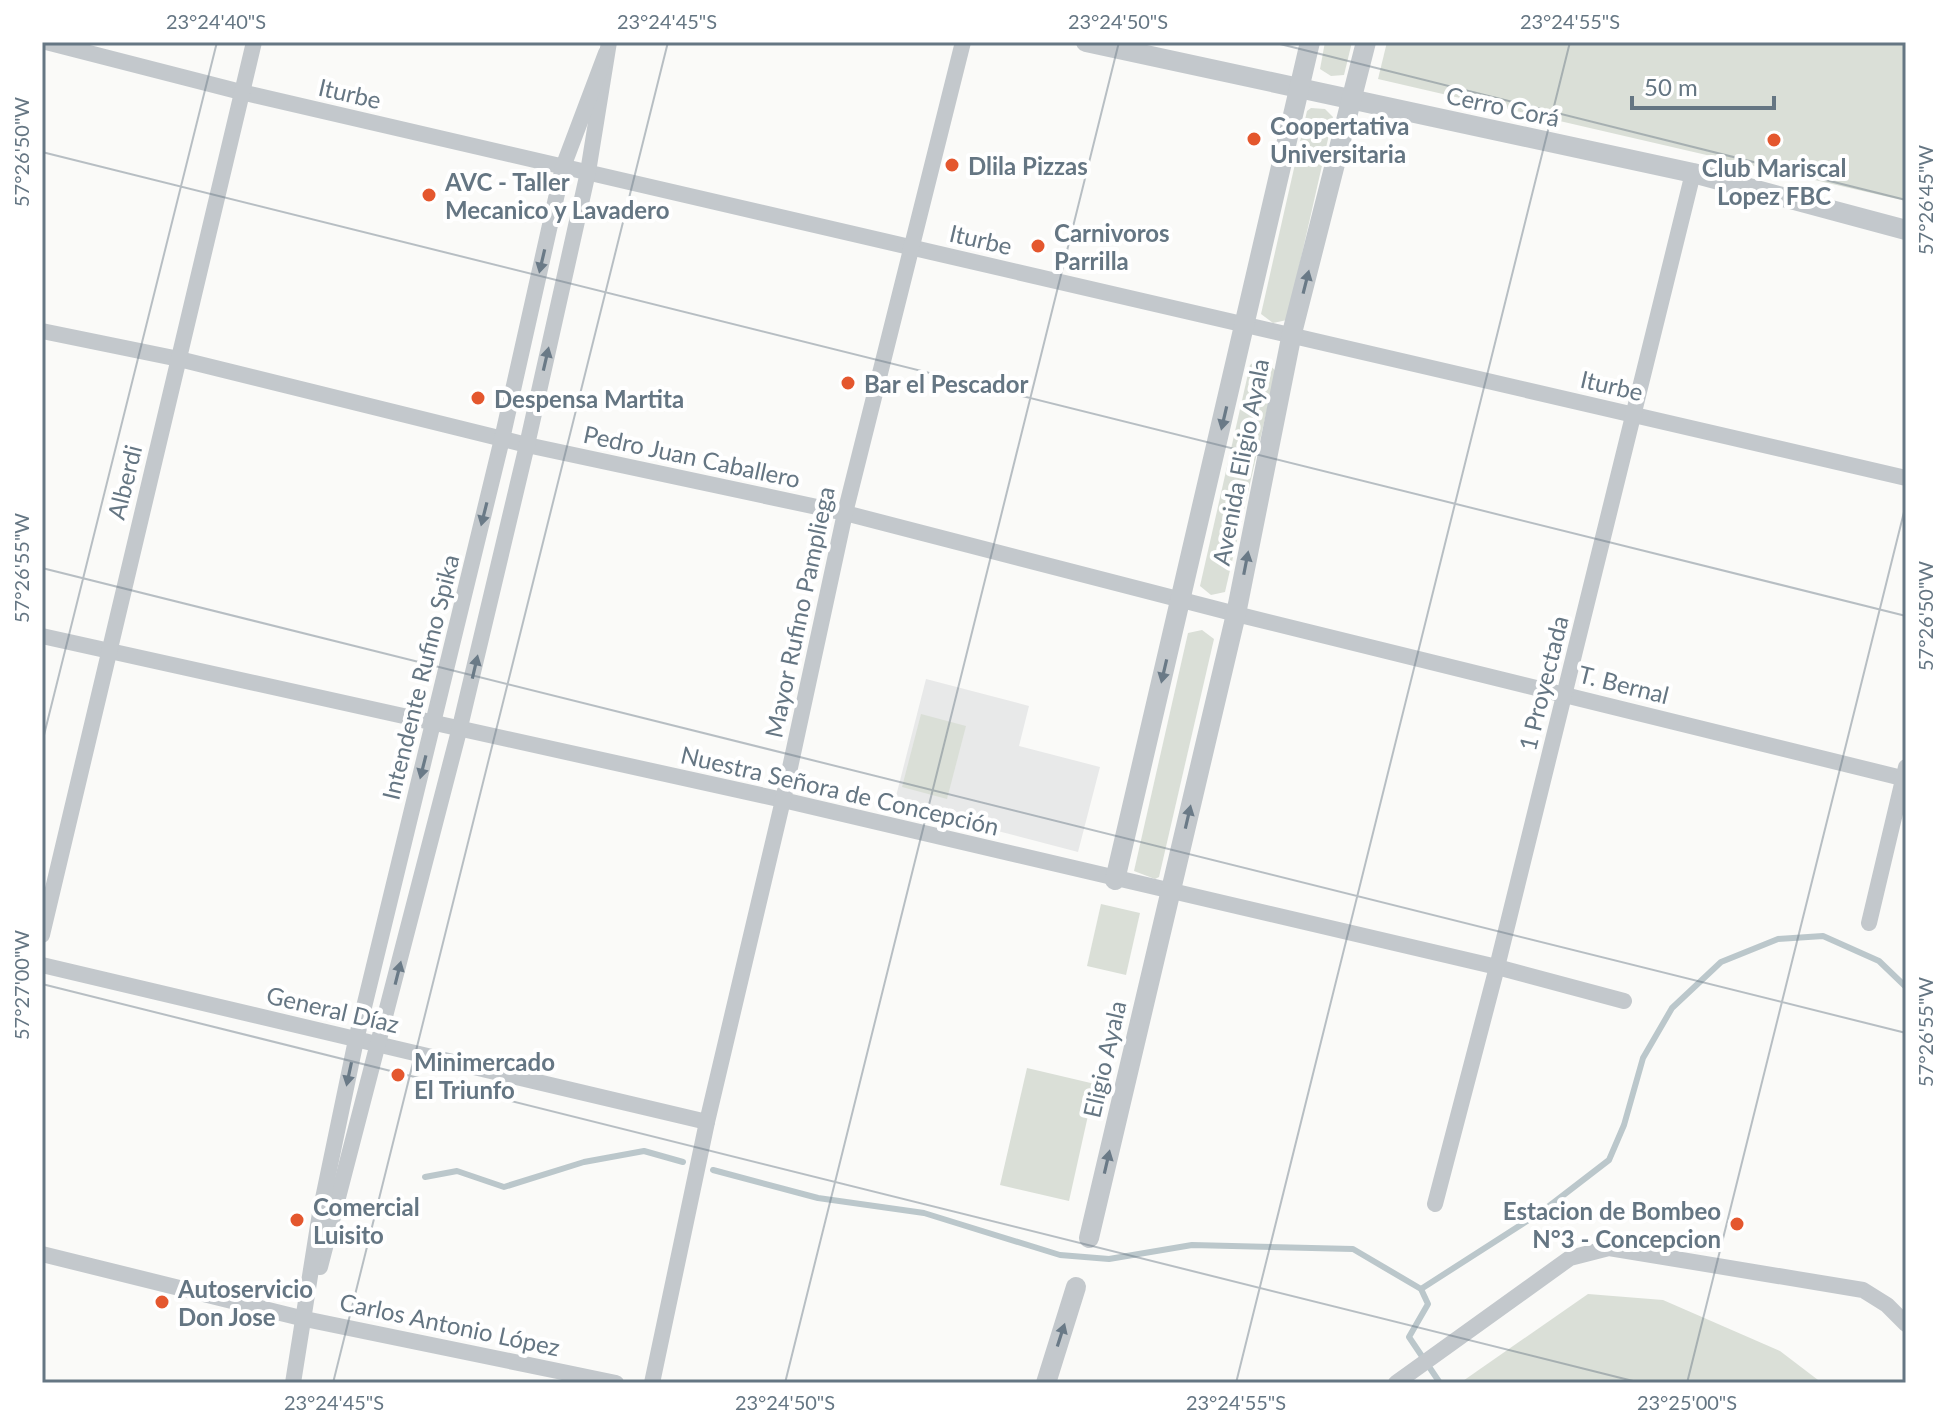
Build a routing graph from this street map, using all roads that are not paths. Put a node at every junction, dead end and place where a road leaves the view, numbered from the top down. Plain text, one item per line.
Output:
1 (46, 42) edge
2 (254, 42) edge
3 (963, 42) edge
4 (1086, 42) edge
5 (1310, 42) edge
6 (1366, 42) edge
7 (608, 48) edge
8 (1298, 90) junction
9 (241, 92) junction
10 (1352, 101) junction
11 (563, 167) junction
12 (588, 172) junction
13 (1693, 173) junction
14 (1906, 230) edge
15 (911, 248) junction
16 (1246, 326) junction
17 (42, 331) edge
18 (1292, 333) junction
19 (179, 359) junction
20 (1634, 415) junction
21 (502, 439) junction
22 (527, 445) junction
23 (1906, 478) edge
24 (845, 513) junction
25 (1181, 599) junction
26 (1236, 614) junction
27 (42, 636) edge
28 (108, 651) junction
29 (1565, 694) junction
30 (434, 721) junction
31 (460, 727) junction
32 (1905, 775) edge
33 (783, 800) junction
34 (1115, 880) junction
35 (1170, 893) junction
36 (1869, 923) dead end
37 (42, 935) edge
38 (42, 965) edge
39 (1497, 967) junction
40 (1624, 1001) dead end
41 (356, 1040) junction
42 (379, 1045) junction
43 (707, 1122) junction
44 (1435, 1204) dead end
45 (1089, 1238) dead end
46 (42, 1254) edge
47 (1076, 1287) dead end
48 (305, 1319) junction
49 (1906, 1324) edge
50 (293, 1383) edge
51 (616, 1383) edge
52 (652, 1383) edge
53 (1046, 1383) edge
54 (1396, 1383) edge

1 - 9 street, Iturbe
2 - 9 street, Alberdi
3 - 15 street, Mayor Rufino Pampliega
4 - 8 street, Cerro Corá
5 - 8 street, Avenida Eligio Ayala
6 - 10 street, Avenida Eligio Ayala
7 - 11 street, Intendente Rufino Spika
7 - 12 street, Intendente Rufino Spika
8 - 10 street, Cerro Corá
8 - 16 street, Avenida Eligio Ayala
9 - 11 street, Iturbe
9 - 19 street, Alberdi
10 - 13 street, Cerro Corá
18 -> 10 street, Avenida Eligio Ayala
11 - 12 street, Iturbe
11 -> 21 street, Intendente Rufino Spika
12 - 15 street, Iturbe
22 -> 12 street, Intendente Rufino Spika
13 - 14 street, Cerro Corá
13 - 20 street, 1 Proyectada
15 - 16 street, Iturbe
15 - 24 street, Mayor Rufino Pampliega
16 - 18 street, Iturbe
16 -> 25 street, Avenida Eligio Ayala
17 - 19 street, Pedro Juan Caballero
18 - 20 street, Iturbe
26 -> 18 street, Avenida Eligio Ayala
19 - 21 street, Pedro Juan Caballero
19 - 28 street, Alberdi
20 - 23 street, Iturbe
20 - 29 street, 1 Proyectada
21 - 22 street, Pedro Juan Caballero
21 -> 30 street, Intendente Rufino Spika
22 - 24 street, Pedro Juan Caballero
31 -> 22 street, Intendente Rufino Spika
24 - 25 street, Pedro Juan Caballero
24 - 33 street, Mayor Rufino Pampliega
25 - 26 street, Pedro Juan Caballero
25 -> 34 street, Avenida Eligio Ayala
26 - 29 street, T. Bernal
35 -> 26 street, Avenida Eligio Ayala
27 - 28 street, Nuestra Señora de Concepción
28 - 30 street, Nuestra Señora de Concepción
28 - 37 street, Alberdi
29 - 32 street, T. Bernal
29 - 39 street, 1 Proyectada
30 - 31 street, Nuestra Señora de Concepción
30 -> 41 street, Intendente Rufino Spika
31 - 33 street, Nuestra Señora de Concepción
42 -> 31 street, Intendente Rufino Spika
32 - 36 street
33 - 34 street, Nuestra Señora de Concepción
33 - 43 street, Mayor Rufino Pampliega
34 - 35 street, Nuestra Señora de Concepción
35 - 39 street, Nuestra Señora de Concepción
45 -> 35 street, Eligio Ayala
38 - 41 street, General Díaz
39 - 40 street, Nuestra Señora de Concepción
39 - 44 street, 1 Proyectada
41 - 42 street, General Díaz
41 -> 48 street, Intendente Rufino Spika
42 - 43 street, General Díaz
42 - 48 street, Intendente Rufino Spika
43 - 52 street, Mayor Rufino Pampliega
46 - 48 street, Carlos Antonio López
53 -> 47 street
48 - 50 street, Intendente Rufino Spika
48 - 51 street, Carlos Antonio López
49 - 54 street

